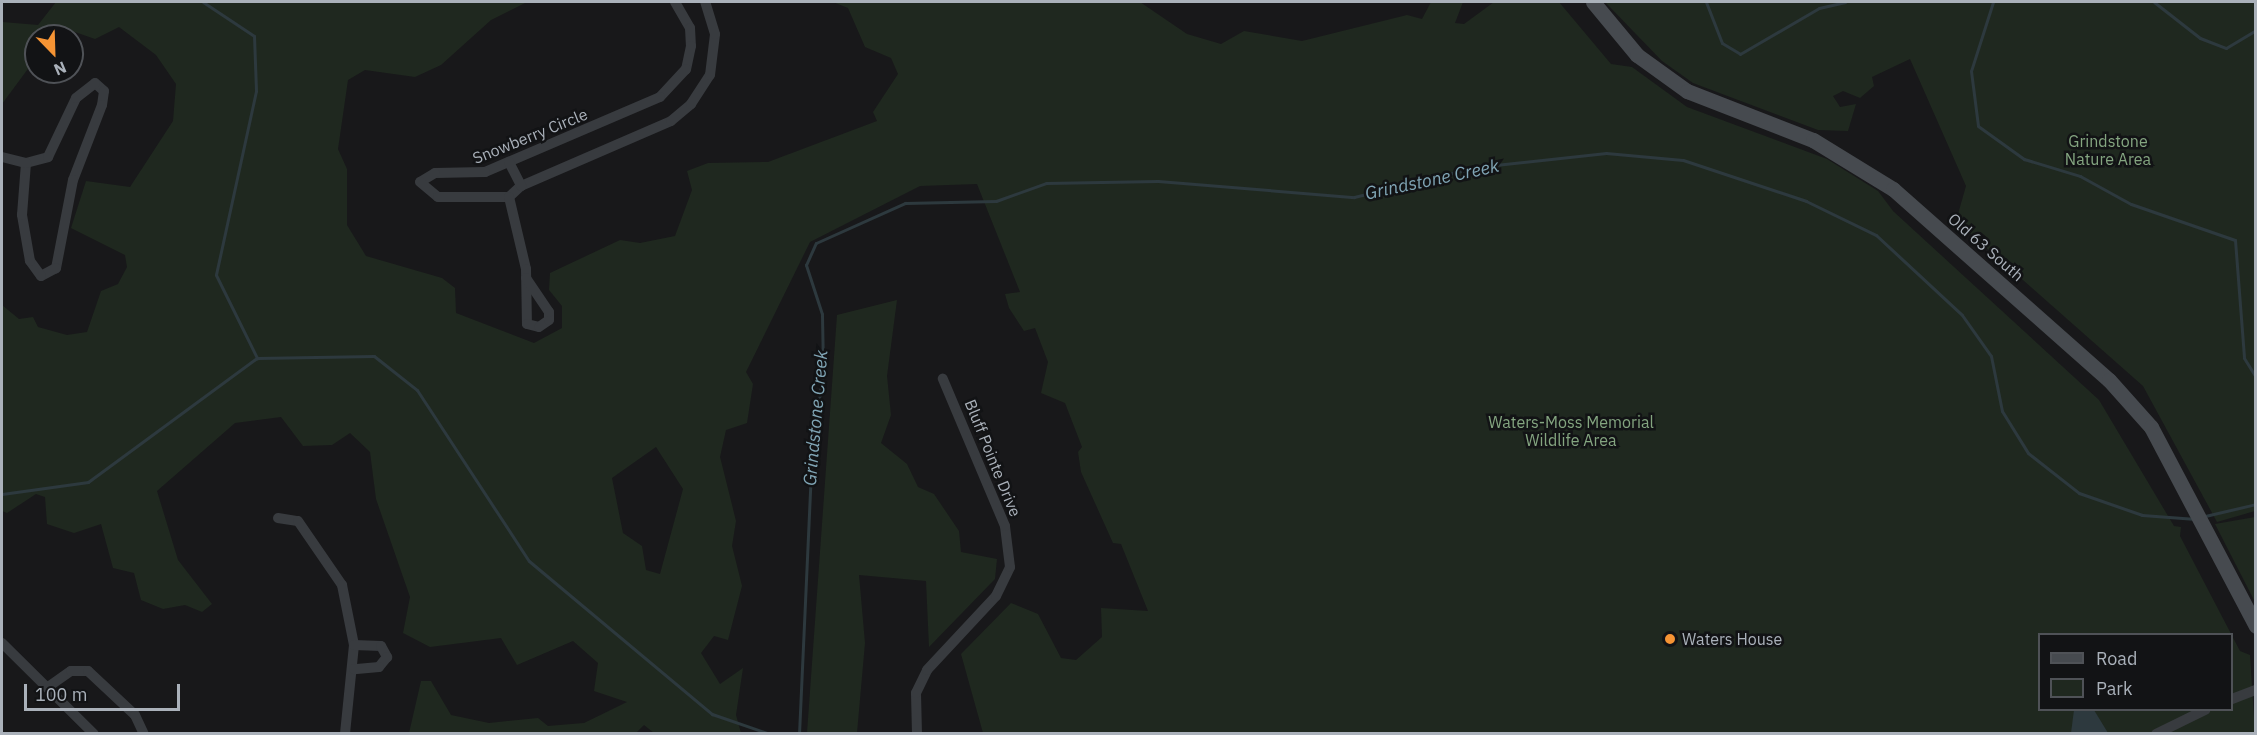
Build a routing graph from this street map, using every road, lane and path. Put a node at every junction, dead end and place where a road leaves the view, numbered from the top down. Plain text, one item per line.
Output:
1 (675, 2) edge
2 (705, 2) edge
3 (1593, 2) edge
4 (2, 157) edge
5 (509, 162) junction
6 (26, 163) junction
7 (521, 186) junction
8 (509, 197) junction
9 (526, 278) dead end
10 (943, 379) dead end
11 (278, 518) dead end
12 (2256, 626) edge
13 (2, 643) edge
14 (354, 645) junction
15 (354, 669) junction
16 (48, 687) junction
17 (2256, 690) edge
18 (2233, 699) edge
19 (2203, 711) edge
20 (94, 734) edge
21 (144, 734) edge
22 (345, 734) edge
23 (917, 734) edge
24 (2156, 734) edge

1 - 5 street, Snowberry Circle
2 - 7 street
3 - 12 main road, Old 63 South
4 - 6 street
5 - 7 street
5 - 8 street, Snowberry Circle
6 - 6 street
7 - 8 street
8 - 9 street
10 - 23 street, Bluff Pointe Drive
11 - 14 street
13 - 16 street
14 - 15 street
14 - 15 street
15 - 22 street
16 - 20 street
16 - 21 street
17 - 18 street
19 - 24 street

